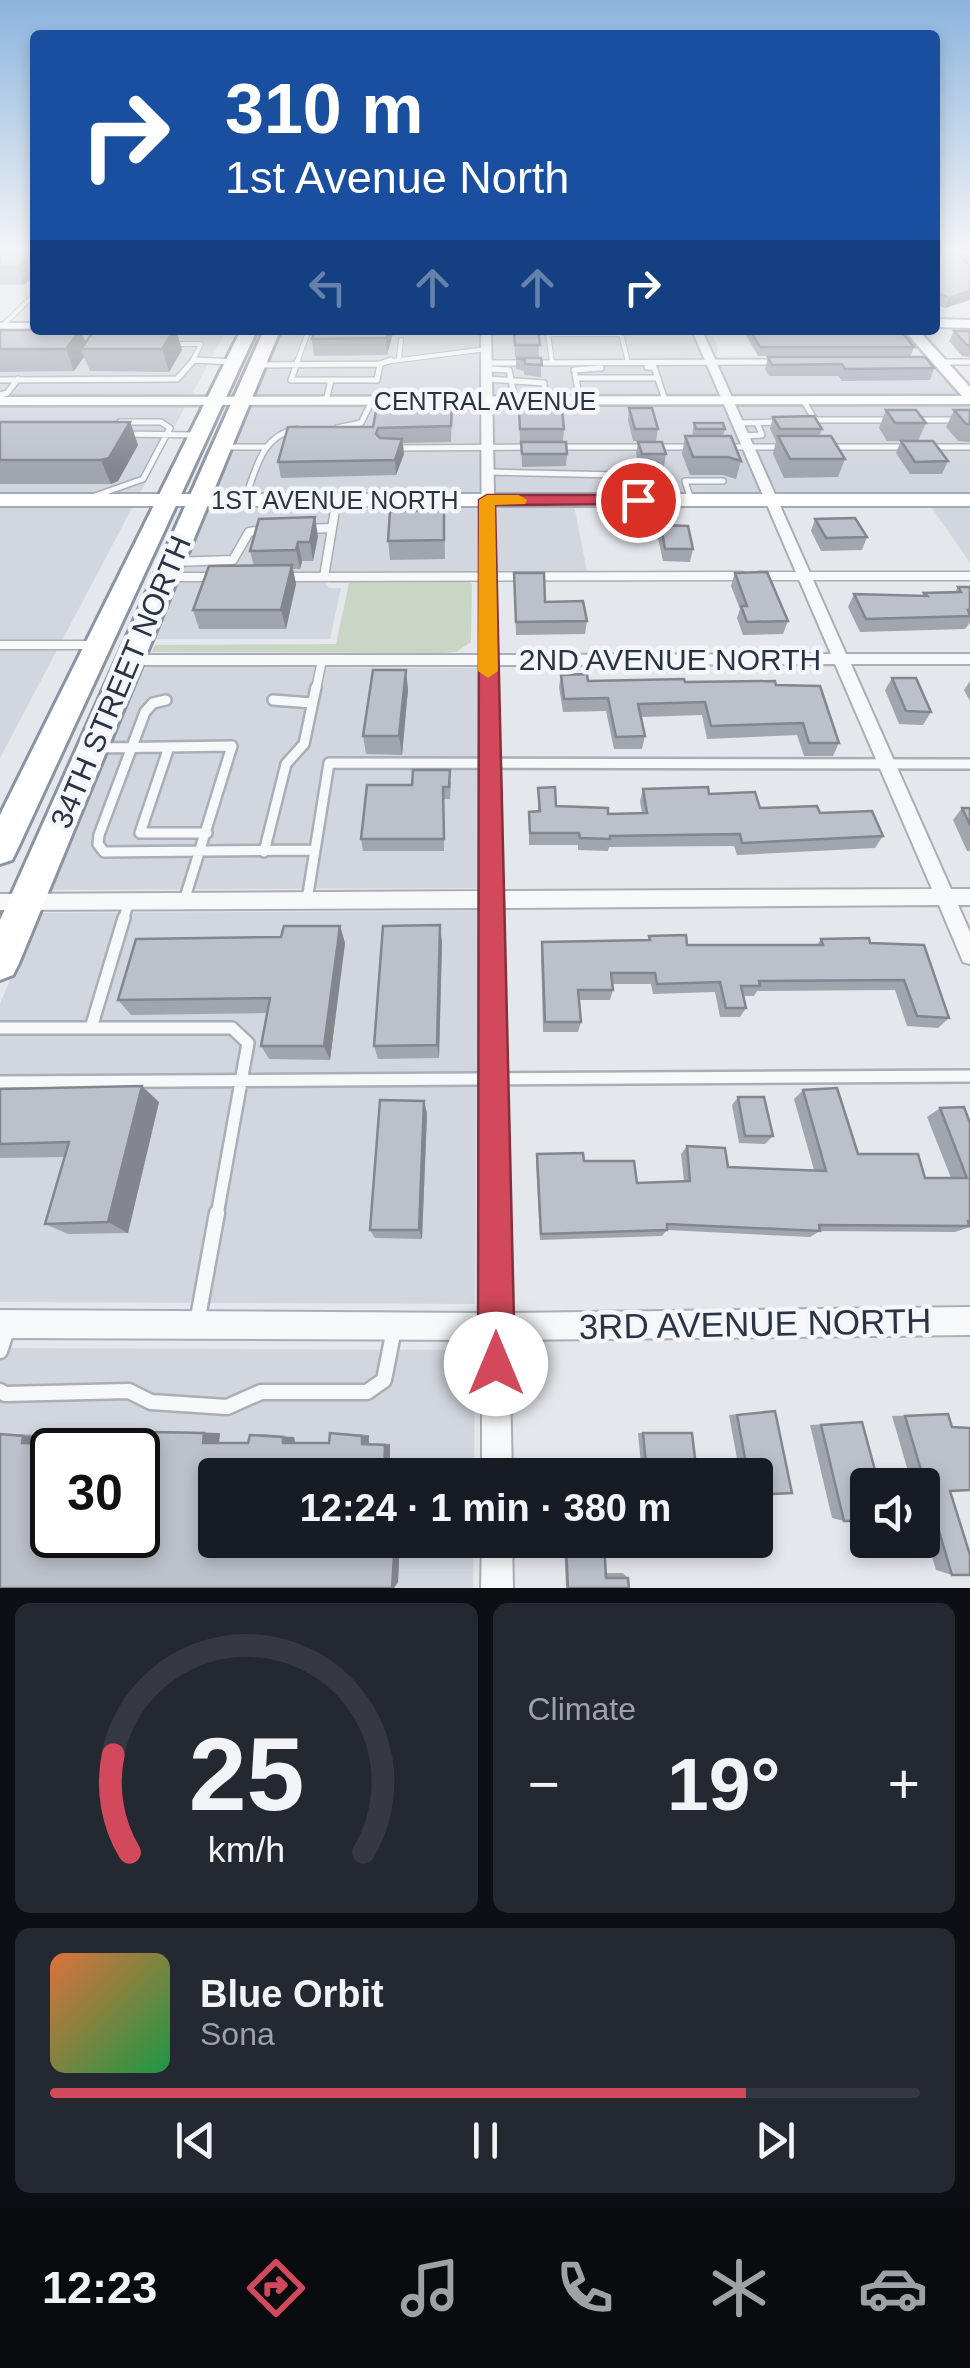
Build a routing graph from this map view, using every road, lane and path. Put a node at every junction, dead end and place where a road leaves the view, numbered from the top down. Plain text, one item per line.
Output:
1 (940, 322) edge
2 (969, 323) edge
3 (0, 327) edge
4 (30, 327) edge
5 (247, 335) edge
6 (270, 335) edge
7 (307, 335) edge
8 (402, 335) edge
9 (486, 335) edge
10 (548, 335) edge
11 (621, 335) edge
12 (699, 335) edge
13 (915, 335) edge
14 (168, 344) edge
15 (487, 349) junction
16 (400, 358) junction
17 (194, 360) junction
18 (234, 362) junction
19 (628, 362) junction
20 (710, 362) junction
21 (786, 362) edge
22 (919, 362) edge
23 (938, 362) junction
24 (970, 362) edge
25 (552, 363) junction
26 (296, 364) junction
27 (380, 364) junction
28 (257, 365) junction
29 (573, 366) junction
30 (82, 370) edge
31 (487, 378) junction
32 (576, 378) junction
33 (658, 378) junction
34 (0, 380) edge
35 (18, 380) junction
36 (76, 380) junction
37 (331, 380) junction
38 (511, 381) junction
39 (970, 398) edge
40 (0, 400) edge
41 (515, 400) junction
42 (545, 400) junction
43 (580, 400) junction
44 (665, 400) junction
45 (726, 400) junction
46 (803, 400) junction
47 (915, 400) junction
48 (326, 401) junction
49 (372, 401) junction
50 (214, 402) junction
51 (241, 402) junction
52 (815, 420) junction
53 (930, 420) junction
54 (970, 420) edge
55 (112, 422) edge
56 (736, 423) junction
57 (757, 423) junction
58 (304, 428) edge
59 (331, 428) edge
60 (118, 434) edge
61 (162, 434) junction
62 (198, 435) junction
63 (745, 441) junction
64 (803, 446) edge
65 (822, 446) edge
66 (222, 447) junction
67 (266, 447) junction
68 (970, 447) edge
69 (384, 448) edge
70 (487, 448) junction
71 (487, 472) junction
72 (575, 476) junction
73 (723, 481) dead end
74 (84, 499) junction
75 (166, 499) junction
76 (200, 499) junction
77 (246, 499) junction
78 (0, 500) edge
79 (338, 500) junction
80 (487, 500) junction
81 (579, 500) junction
82 (667, 500) junction
83 (691, 500) junction
84 (772, 500) junction
85 (970, 500) edge
86 (332, 528) junction
87 (276, 529) edge
88 (295, 529) edge
89 (169, 570) junction
90 (805, 576) junction
91 (970, 576) edge
92 (216, 577) edge
93 (270, 577) edge
94 (324, 577) junction
95 (488, 577) junction
96 (0, 645) edge
97 (97, 645) junction
98 (840, 659) junction
99 (970, 659) edge
100 (130, 660) junction
101 (322, 660) junction
102 (488, 660) junction
103 (166, 700) dead end
104 (273, 700) dead end
105 (312, 703) junction
106 (99, 734) junction
107 (169, 747) junction
108 (131, 748) junction
109 (490, 764) junction
110 (970, 764) edge
111 (887, 765) junction
112 (208, 833) junction
113 (0, 850) edge
114 (314, 850) junction
115 (264, 852) junction
116 (196, 854) junction
117 (944, 897) junction
118 (970, 897) edge
119 (493, 899) junction
120 (307, 900) junction
121 (129, 901) junction
122 (184, 901) junction
123 (13, 902) edge
124 (970, 956) edge
125 (0, 963) edge
126 (0, 1028) edge
127 (91, 1028) junction
128 (970, 1076) edge
129 (494, 1078) junction
130 (244, 1080) junction
131 (0, 1082) edge
132 (970, 1322) edge
133 (4, 1324) edge
134 (196, 1326) junction
135 (394, 1326) junction
136 (496, 1327) junction
137 (0, 1352) edge
138 (0, 1391) edge
139 (497, 1458) edge
140 (497, 1558) edge
141 (498, 1588) edge

1 - 2 main road
3 - 4 main road
5 - 18 highway, 34TH STREET NORTH
6 - 28 highway, 34TH STREET NORTH
7 - 26 lane
8 - 16 lane
9 - 15 street
10 - 25 lane
11 - 19 lane
12 - 20 street
13 - 23 main road
14 - 17 lane
15 - 16 lane
15 - 31 street
16 - 27 lane
17 - 18 lane
17 - 36 lane
18 - 50 highway, 34TH STREET NORTH
19 - 20 lane
19 - 29 lane
20 - 21 lane
20 - 45 street
22 - 23 lane
23 - 24 lane
23 - 39 main road
25 - 29 lane
25 - 31 lane
26 - 27 lane
26 - 28 lane
26 - 37 lane
27 - 37 lane
28 - 51 highway, 34TH STREET NORTH
29 - 32 lane
29 - 33 lane
30 - 36 lane
31 - 38 lane
31 - 38 lane
31 - 41 main road, CENTRAL AVENUE
31 - 49 main road, CENTRAL AVENUE
31 - 70 street
32 - 33 lane
32 - 43 lane
33 - 44 lane
34 - 35 lane
35 - 36 lane
35 - 40 lane
37 - 48 lane
38 - 41 lane
38 - 42 lane
39 - 47 main road, CENTRAL AVENUE
40 - 50 main road, CENTRAL AVENUE
41 - 42 main road, CENTRAL AVENUE
42 - 43 main road, CENTRAL AVENUE
43 - 44 main road, CENTRAL AVENUE
44 - 45 main road, CENTRAL AVENUE
45 - 46 main road, CENTRAL AVENUE
45 - 56 street
46 - 47 main road, CENTRAL AVENUE
46 - 52 lane
47 - 53 lane
48 - 49 main road, CENTRAL AVENUE
48 - 51 main road, CENTRAL AVENUE
49 - 59 lane
50 - 51 main road, CENTRAL AVENUE
50 - 62 highway, 34TH STREET NORTH
51 - 66 highway, 34TH STREET NORTH
52 - 53 lane
52 - 57 lane
53 - 54 lane
55 - 61 lane
56 - 57 lane
56 - 63 street
57 - 63 lane
58 - 67 lane
60 - 61 lane
61 - 62 lane
61 - 74 lane
62 - 75 highway, 34TH STREET NORTH
63 - 64 lane
63 - 70 lane
63 - 84 street
65 - 68 lane
66 - 67 lane
66 - 76 highway, 34TH STREET NORTH
67 - 77 lane
69 - 70 lane
70 - 71 street
71 - 72 lane
71 - 80 street
72 - 81 lane
72 - 82 lane
73 - 83 lane
74 - 75 main road, 1ST AVENUE NORTH
74 - 78 main road, 1ST AVENUE NORTH
75 - 76 main road, 1ST AVENUE NORTH
75 - 97 highway, 34TH STREET NORTH
76 - 77 main road, 1ST AVENUE NORTH
76 - 89 highway, 34TH STREET NORTH
77 - 79 main road, 1ST AVENUE NORTH
79 - 80 main road, 1ST AVENUE NORTH
79 - 86 lane
80 - 81 main road, 1ST AVENUE NORTH
80 - 95 street
81 - 82 main road, 1ST AVENUE NORTH
82 - 83 main road, 1ST AVENUE NORTH
83 - 84 main road, 1ST AVENUE NORTH
84 - 85 main road, 1ST AVENUE NORTH
84 - 90 street
86 - 88 lane
86 - 94 lane
87 - 89 lane
89 - 92 lane
89 - 100 highway, 34TH STREET NORTH
90 - 91 lane
90 - 95 lane
90 - 98 street
93 - 94 lane
94 - 95 lane
95 - 102 street
96 - 97 lane
97 - 106 highway
97 - 113 highway, 34TH STREET NORTH
98 - 99 street, 2ND AVENUE NORTH
98 - 102 street, 2ND AVENUE NORTH
98 - 111 street
100 - 101 street, 2ND AVENUE NORTH
100 - 106 highway, 34TH STREET NORTH
101 - 102 street, 2ND AVENUE NORTH
101 - 105 lane
102 - 109 street
103 - 108 lane
104 - 105 lane
105 - 115 lane
106 - 108 lane
106 - 123 highway, 34TH STREET NORTH
107 - 108 lane
107 - 112 lane
107 - 112 lane
108 - 116 lane
109 - 111 lane
109 - 114 lane
109 - 119 street
110 - 111 lane
111 - 117 street
112 - 116 lane
114 - 115 lane
114 - 120 lane
115 - 116 lane
116 - 122 lane
117 - 118 street
117 - 119 street
117 - 124 street
119 - 120 street
119 - 129 street
120 - 122 street
121 - 122 street
121 - 123 street
121 - 127 lane
123 - 125 highway, 34TH STREET NORTH
126 - 127 lane
127 - 130 lane
128 - 129 lane
129 - 130 lane
129 - 136 street
130 - 131 lane
130 - 134 lane
132 - 136 street, 3RD AVENUE NORTH
133 - 134 street, 3RD AVENUE NORTH
133 - 137 lane
134 - 135 street, 3RD AVENUE NORTH
135 - 136 street, 3RD AVENUE NORTH
135 - 138 lane
136 - 139 street
140 - 141 street

